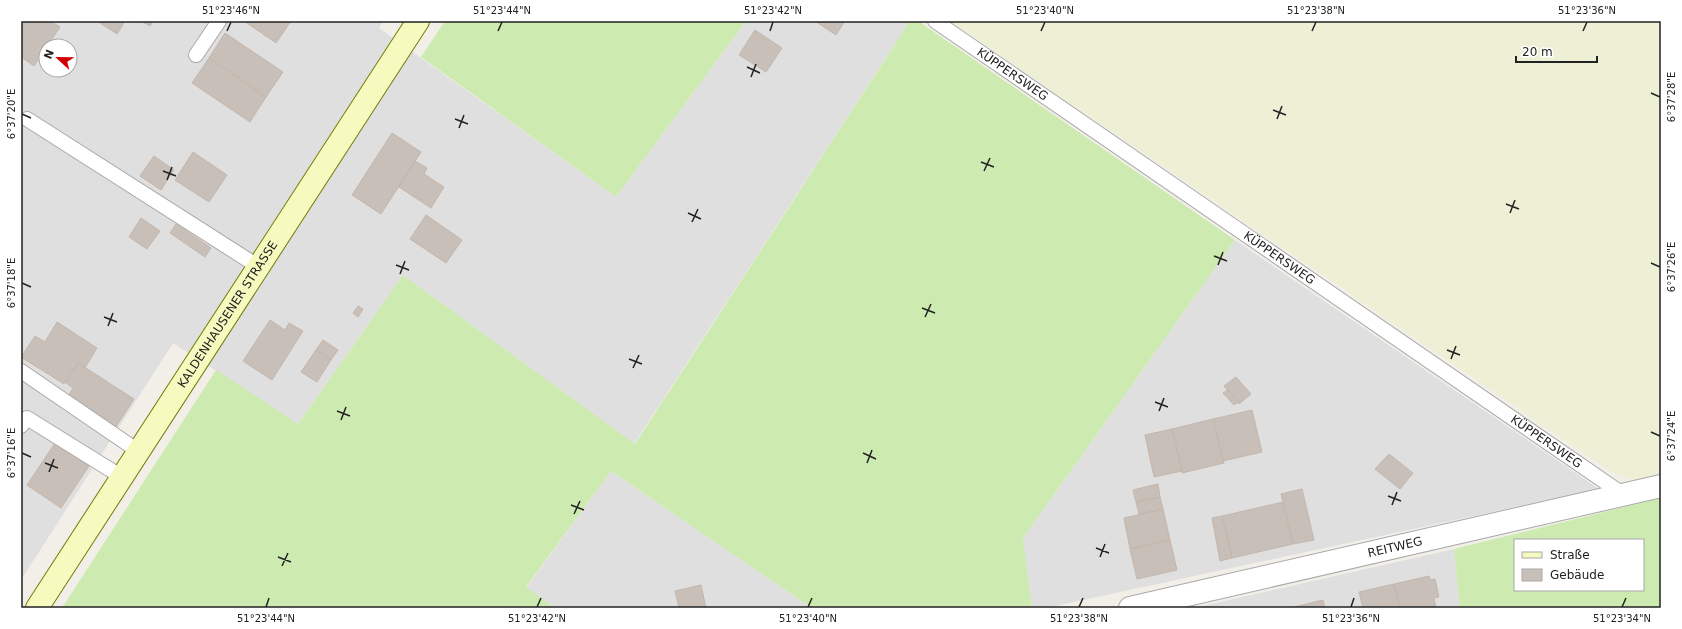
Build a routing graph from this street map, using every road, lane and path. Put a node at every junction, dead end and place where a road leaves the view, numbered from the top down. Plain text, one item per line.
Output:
1 (219, 21) edge
2 (418, 21) edge
3 (935, 21) edge
4 (196, 55) dead end
5 (27, 119) dead end
6 (259, 267) junction
7 (21, 371) edge
8 (23, 418) edge
9 (138, 451) junction
10 (122, 477) junction
11 (1661, 486) edge
12 (1624, 495) junction
13 (37, 608) edge
14 (1130, 608) edge

1 - 4 lane
2 - 6 main road, KALDENHAUSENER STRASSE
3 - 12 lane, KÜPPERSWEG
5 - 6 lane
6 - 9 main road, KALDENHAUSENER STRASSE
7 - 9 lane
8 - 10 lane
9 - 10 main road, KALDENHAUSENER STRASSE
10 - 13 main road, KALDENHAUSENER STRASSE
11 - 12 street, REITWEG
12 - 14 street, REITWEG

